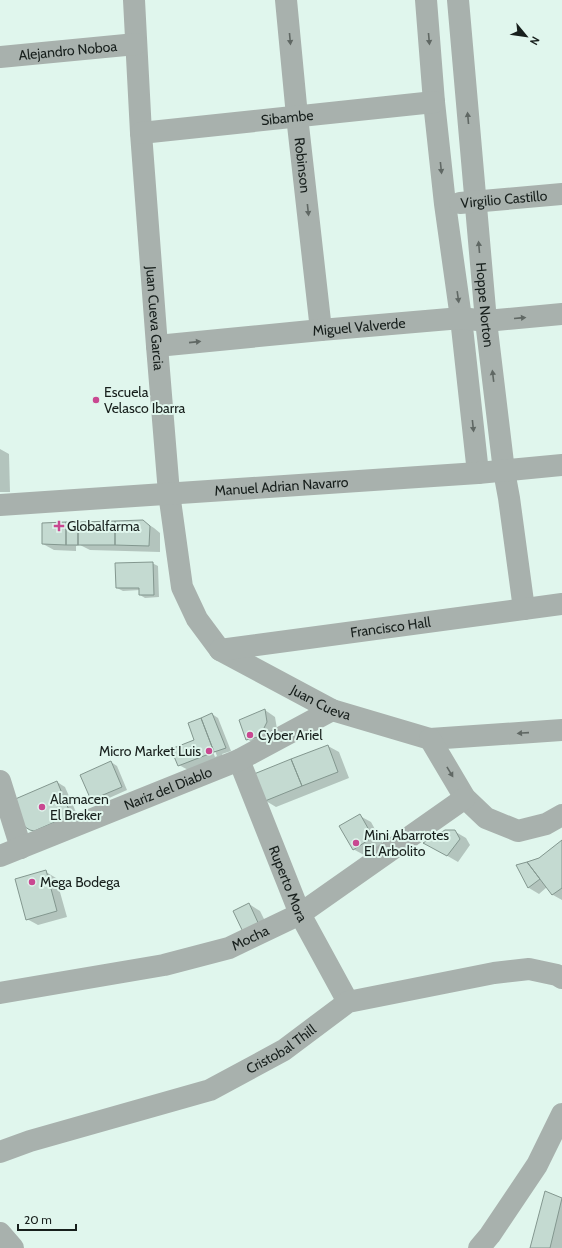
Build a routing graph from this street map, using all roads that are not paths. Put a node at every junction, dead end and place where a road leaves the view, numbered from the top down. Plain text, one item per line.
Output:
1 (134, 0) edge
2 (286, 0) edge
3 (426, 0) edge
4 (458, 0) edge
5 (136, 44) junction
6 (0, 57) edge
7 (434, 102) junction
8 (297, 116) junction
9 (141, 133) junction
10 (562, 194) edge
11 (475, 201) junction
12 (445, 204) junction
13 (562, 314) edge
14 (461, 318) junction
15 (486, 321) junction
16 (321, 330) junction
17 (157, 346) junction
18 (562, 465) edge
19 (504, 471) junction
20 (478, 473) junction
21 (169, 493) junction
22 (0, 505) edge
23 (562, 604) edge
24 (524, 609) junction
25 (220, 650) junction
26 (332, 710) junction
27 (562, 730) edge
28 (430, 739) junction
29 (239, 760) junction
30 (0, 781) edge
31 (465, 798) junction
32 (562, 815) edge
33 (21, 848) junction
34 (0, 856) edge
35 (300, 914) junction
36 (562, 978) edge
37 (0, 993) edge
38 (348, 1002) junction
39 (562, 1114) edge
40 (0, 1152) edge
41 (0, 1232) edge
42 (14, 1248) edge
43 (479, 1248) edge

1 - 5 street, Juan Cueva Garcia
2 -> 8 street, Robinson
3 -> 7 street, Hoppe Norton
11 -> 4 street, Hoppe Norton
5 - 6 street, Alejandro Noboa
5 - 9 street, Juan Cueva Garcia
7 - 8 street, Sibambe
7 -> 12 street, Hoppe Norton
8 - 9 street, Sibambe
8 -> 16 street, Robinson
9 - 17 street, Juan Cueva Garcia
10 - 11 street, Virgilio Castillo
11 - 12 street, Virgilio Castillo
15 -> 11 street, Hoppe Norton
12 -> 14 street, Hoppe Norton
15 -> 13 street, Miguel Valverde
14 - 15 street, Miguel Valverde
14 - 16 street, Miguel Valverde
14 -> 20 street, Hoppe Norton
19 -> 15 street, Hoppe Norton
17 -> 16 street, Miguel Valverde
17 - 21 street, Juan Cueva Garcia
18 - 19 street, Manuel Adrian Navarro
19 - 20 street, Manuel Adrian Navarro
19 - 24 street, Hoppe Norton
20 - 21 street, Manuel Adrian Navarro
21 - 22 street, Manuel Adrian Navarro
21 - 25 street, Juan Cueva Garcia
23 - 24 street, Francisco Hall
24 - 25 street, Francisco Hall
25 - 26 street, Juan Cueva
26 - 28 street, Juan Cueva
26 - 29 street, Nariz del Diablo
27 -> 28 street, Juan Cueva
28 -> 31 street
29 - 33 street, Nariz del Diablo
29 - 35 street, Ruperto Mora
30 - 33 street
31 - 32 street
31 - 35 street, Mocha
33 - 34 street, Nariz del Diablo
35 - 37 street, Mocha
35 - 38 street, Ruperto Mora
36 - 38 street, Cristobal Thill
38 - 40 street, Cristobal Thill
39 - 43 street
41 - 42 street

